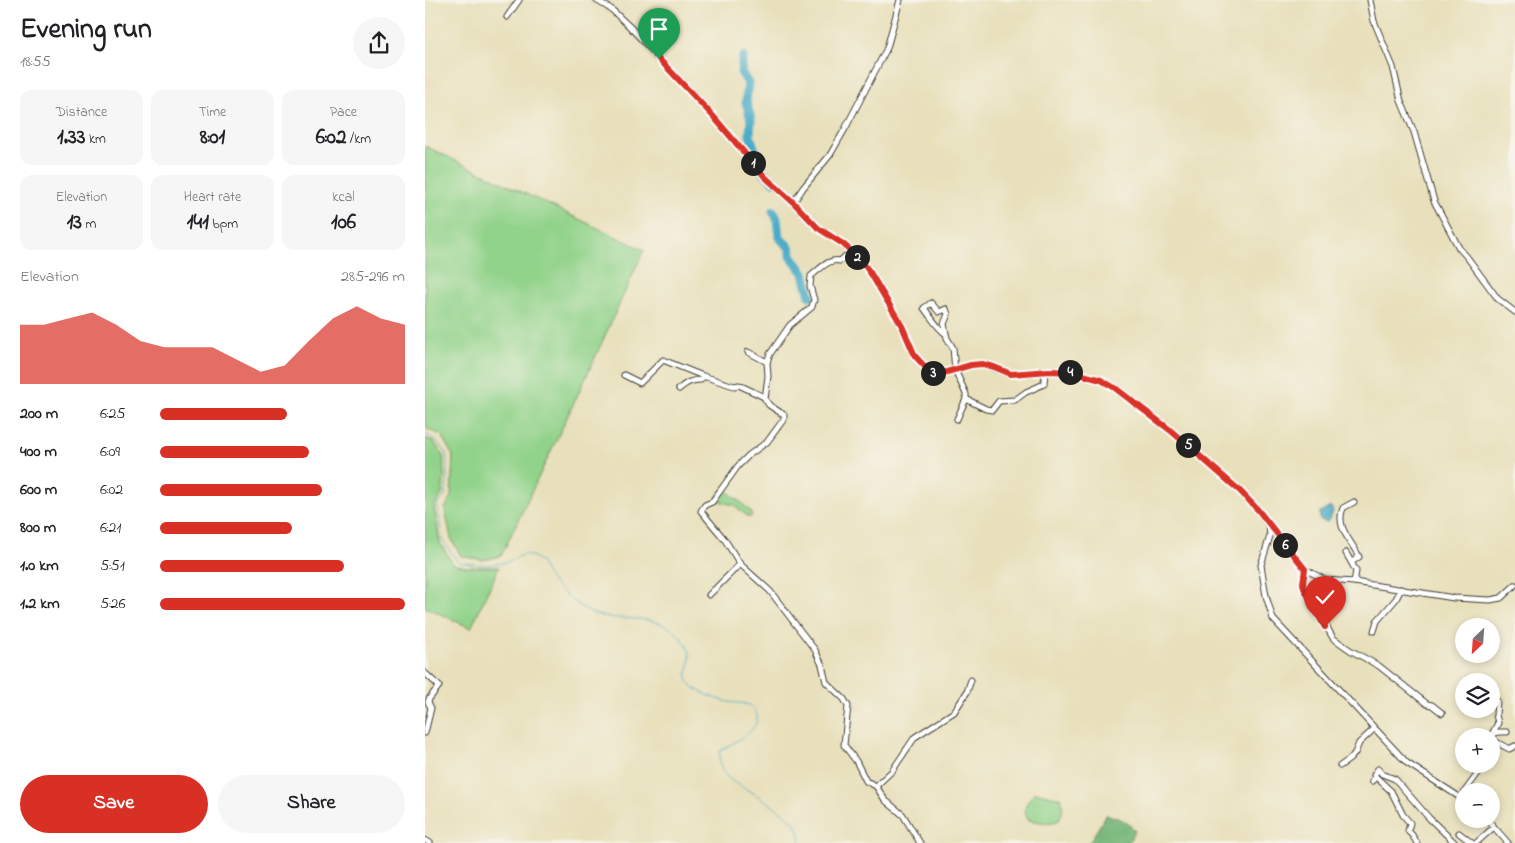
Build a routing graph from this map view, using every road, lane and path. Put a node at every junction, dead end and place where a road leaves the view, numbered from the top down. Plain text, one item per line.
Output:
1 (519, 0) edge
2 (596, 0) edge
3 (900, 0) edge
4 (1369, 0) edge
5 (507, 17) dead end
6 (793, 202) junction
7 (851, 251) junction
8 (1515, 312) edge
9 (946, 334) junction
10 (748, 352) dead end
11 (767, 362) junction
12 (955, 370) junction
13 (1045, 371) junction
14 (624, 375) dead end
15 (703, 376) junction
16 (679, 389) dead end
17 (764, 397) junction
18 (966, 399) junction
19 (957, 419) dead end
20 (1354, 502) dead end
21 (1269, 526) junction
22 (1347, 553) dead end
23 (1352, 562) junction
24 (740, 564) junction
25 (1305, 569) junction
26 (1354, 582) junction
27 (1515, 585) edge
28 (1401, 589) junction
29 (709, 596) dead end
30 (1374, 631) dead end
31 (425, 673) edge
32 (971, 680) dead end
33 (1442, 713) dead end
34 (1374, 729) junction
35 (1500, 732) edge
36 (1507, 732) dead end
37 (425, 733) edge
38 (1500, 743) edge
39 (1515, 746) edge
40 (1339, 766) dead end
41 (876, 786) junction
42 (1455, 791) edge
43 (1493, 828) edge
44 (1495, 828) edge
45 (1459, 833) dead end
46 (1409, 839) dead end
47 (425, 840) edge
48 (430, 843) edge
49 (920, 843) edge
50 (1416, 843) edge
51 (1455, 843) edge
52 (1472, 843) edge
53 (1475, 843) edge
54 (1508, 843) edge

1 - 5 street
2 - 6 street
3 - 6 street
4 - 8 street
6 - 7 street
7 - 11 street
7 - 12 street
9 - 9 street
9 - 12 street
10 - 11 street
11 - 17 street
12 - 13 street
12 - 18 street
13 - 18 street
13 - 21 street
14 - 15 street
15 - 16 street
15 - 17 street
17 - 24 street
18 - 19 street
20 - 23 street
21 - 25 street
21 - 34 street
22 - 23 street
23 - 26 street
24 - 29 street
24 - 41 street
25 - 26 street
25 - 33 street
26 - 28 street
27 - 28 street
28 - 30 street
31 - 37 street
32 - 41 street
34 - 40 street
34 - 42 street
35 - 36 street
38 - 39 street
41 - 49 street
43 - 53 street
44 - 54 street
45 - 52 street
46 - 50 street
47 - 48 street
50 - 51 street

